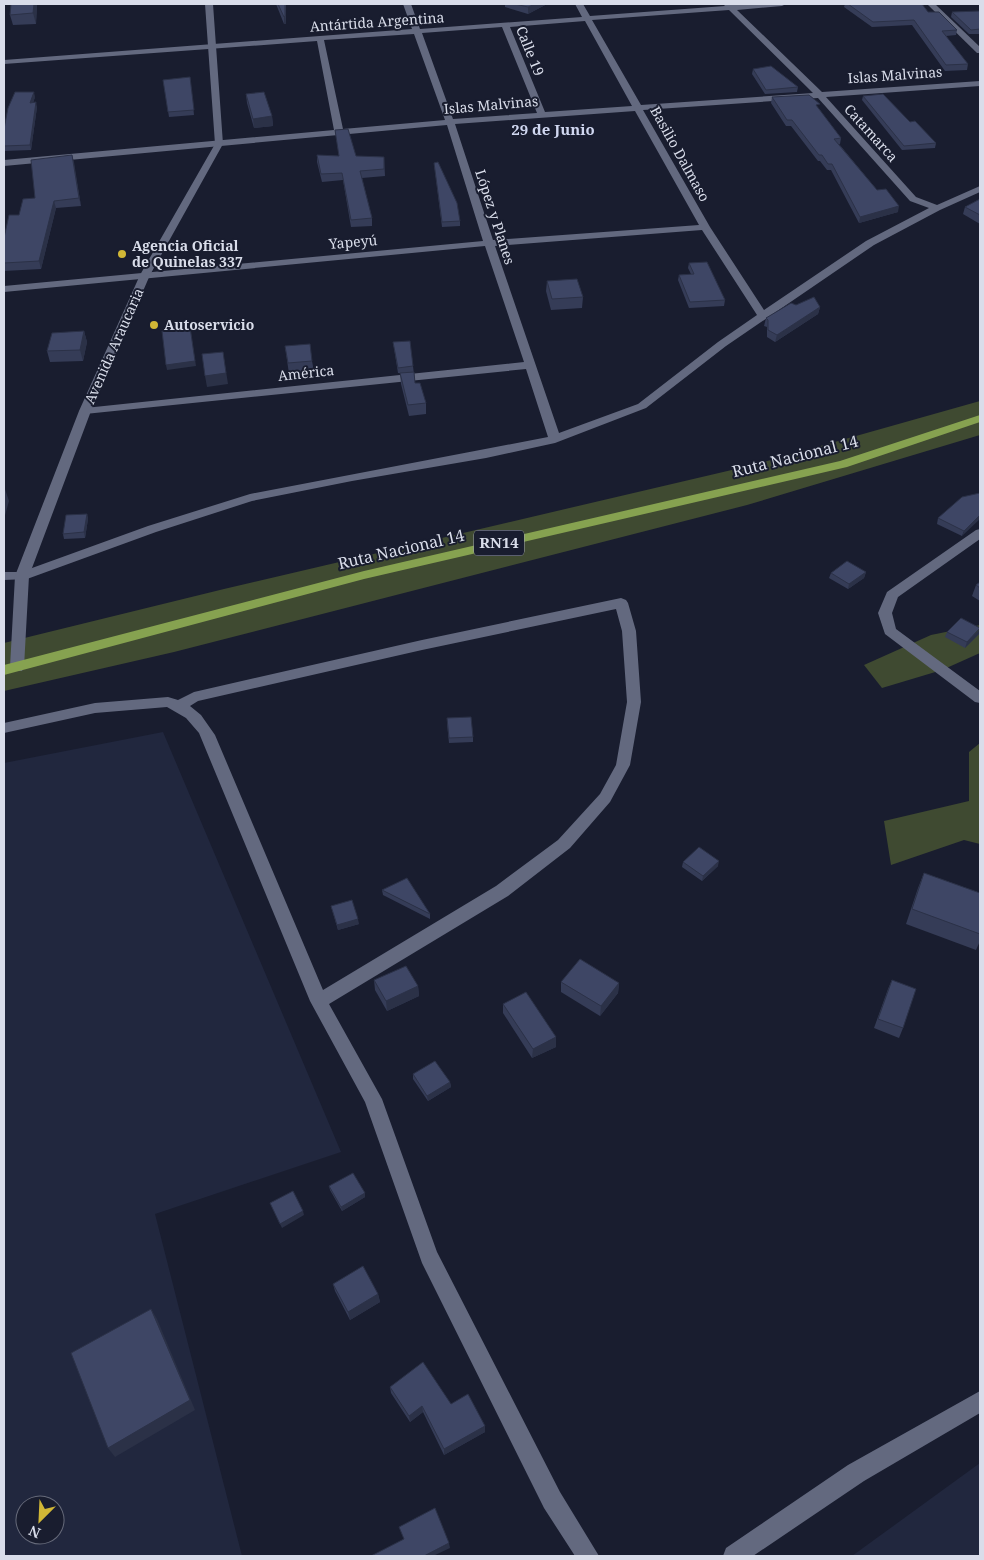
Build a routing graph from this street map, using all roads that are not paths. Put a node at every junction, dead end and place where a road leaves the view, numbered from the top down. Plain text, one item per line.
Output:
1 (209, 4) edge
2 (407, 4) edge
3 (579, 4) edge
4 (782, 4) edge
5 (931, 4) edge
6 (729, 6) edge
7 (588, 19) junction
8 (505, 25) junction
9 (419, 32) junction
10 (320, 38) junction
11 (212, 47) junction
12 (980, 51) edge
13 (4, 62) edge
14 (980, 83) edge
15 (818, 94) junction
16 (638, 107) junction
17 (542, 115) junction
18 (450, 122) junction
19 (339, 131) junction
20 (218, 144) junction
21 (4, 163) edge
22 (980, 189) edge
23 (913, 199) junction
24 (937, 208) junction
25 (916, 219) junction
26 (705, 227) junction
27 (489, 243) junction
28 (145, 275) junction
29 (4, 289) edge
30 (762, 315) junction
31 (530, 365) junction
32 (85, 411) junction
33 (980, 418) edge
34 (555, 439) junction
35 (980, 532) edge
36 (4, 576) edge
37 (22, 576) junction
38 (11, 668) edge
39 (980, 698) edge
40 (179, 706) junction
41 (4, 728) edge
42 (319, 1001) junction
43 (980, 1401) edge
44 (588, 1556) edge
45 (734, 1556) edge

1 - 11 street
2 - 9 street, López y Planes
3 - 7 street, Basilio Dalmaso
4 - 6 street, Antártida Argentina
5 - 12 street
6 - 7 street, Antártida Argentina
6 - 15 street, Catamarca
7 - 8 street, Antártida Argentina
7 - 16 street, Basilio Dalmaso
8 - 9 street, Antártida Argentina
8 - 17 street, Calle 19
9 - 10 street, Antártida Argentina
9 - 18 street, López y Planes
10 - 11 street, Antártida Argentina
10 - 19 street
11 - 13 street, Antártida Argentina
11 - 20 street
14 - 15 street, Islas Malvinas
15 - 16 street, Islas Malvinas
15 - 23 street, Catamarca
16 - 17 street, Islas Malvinas
16 - 26 street, Basilio Dalmaso
17 - 18 street, Islas Malvinas
18 - 19 street, Islas Malvinas
18 - 27 street, López y Planes
19 - 20 street, Islas Malvinas
20 - 21 street, Islas Malvinas
20 - 28 street, Avenida Araucaria
22 - 24 street
23 - 24 street, Catamarca
23 - 25 street
24 - 25 street
25 - 30 street
26 - 27 street, Yapeyú
26 - 30 street, Basilio Dalmaso
27 - 28 street, Yapeyú
27 - 31 street, López y Planes
28 - 29 street, Yapeyú
28 - 32 street, Avenida Araucaria
30 - 34 street
31 - 32 street, América
31 - 34 street, López y Planes
32 - 37 street, Avenida Araucaria
33 - 38 highway, Ruta Nacional 14 / RN14
34 - 37 street
35 - 39 street
36 - 37 street
37 - 38 street, Avenida Araucaria
40 - 41 street
40 - 42 street
40 - 42 street
42 - 44 street
43 - 45 street

